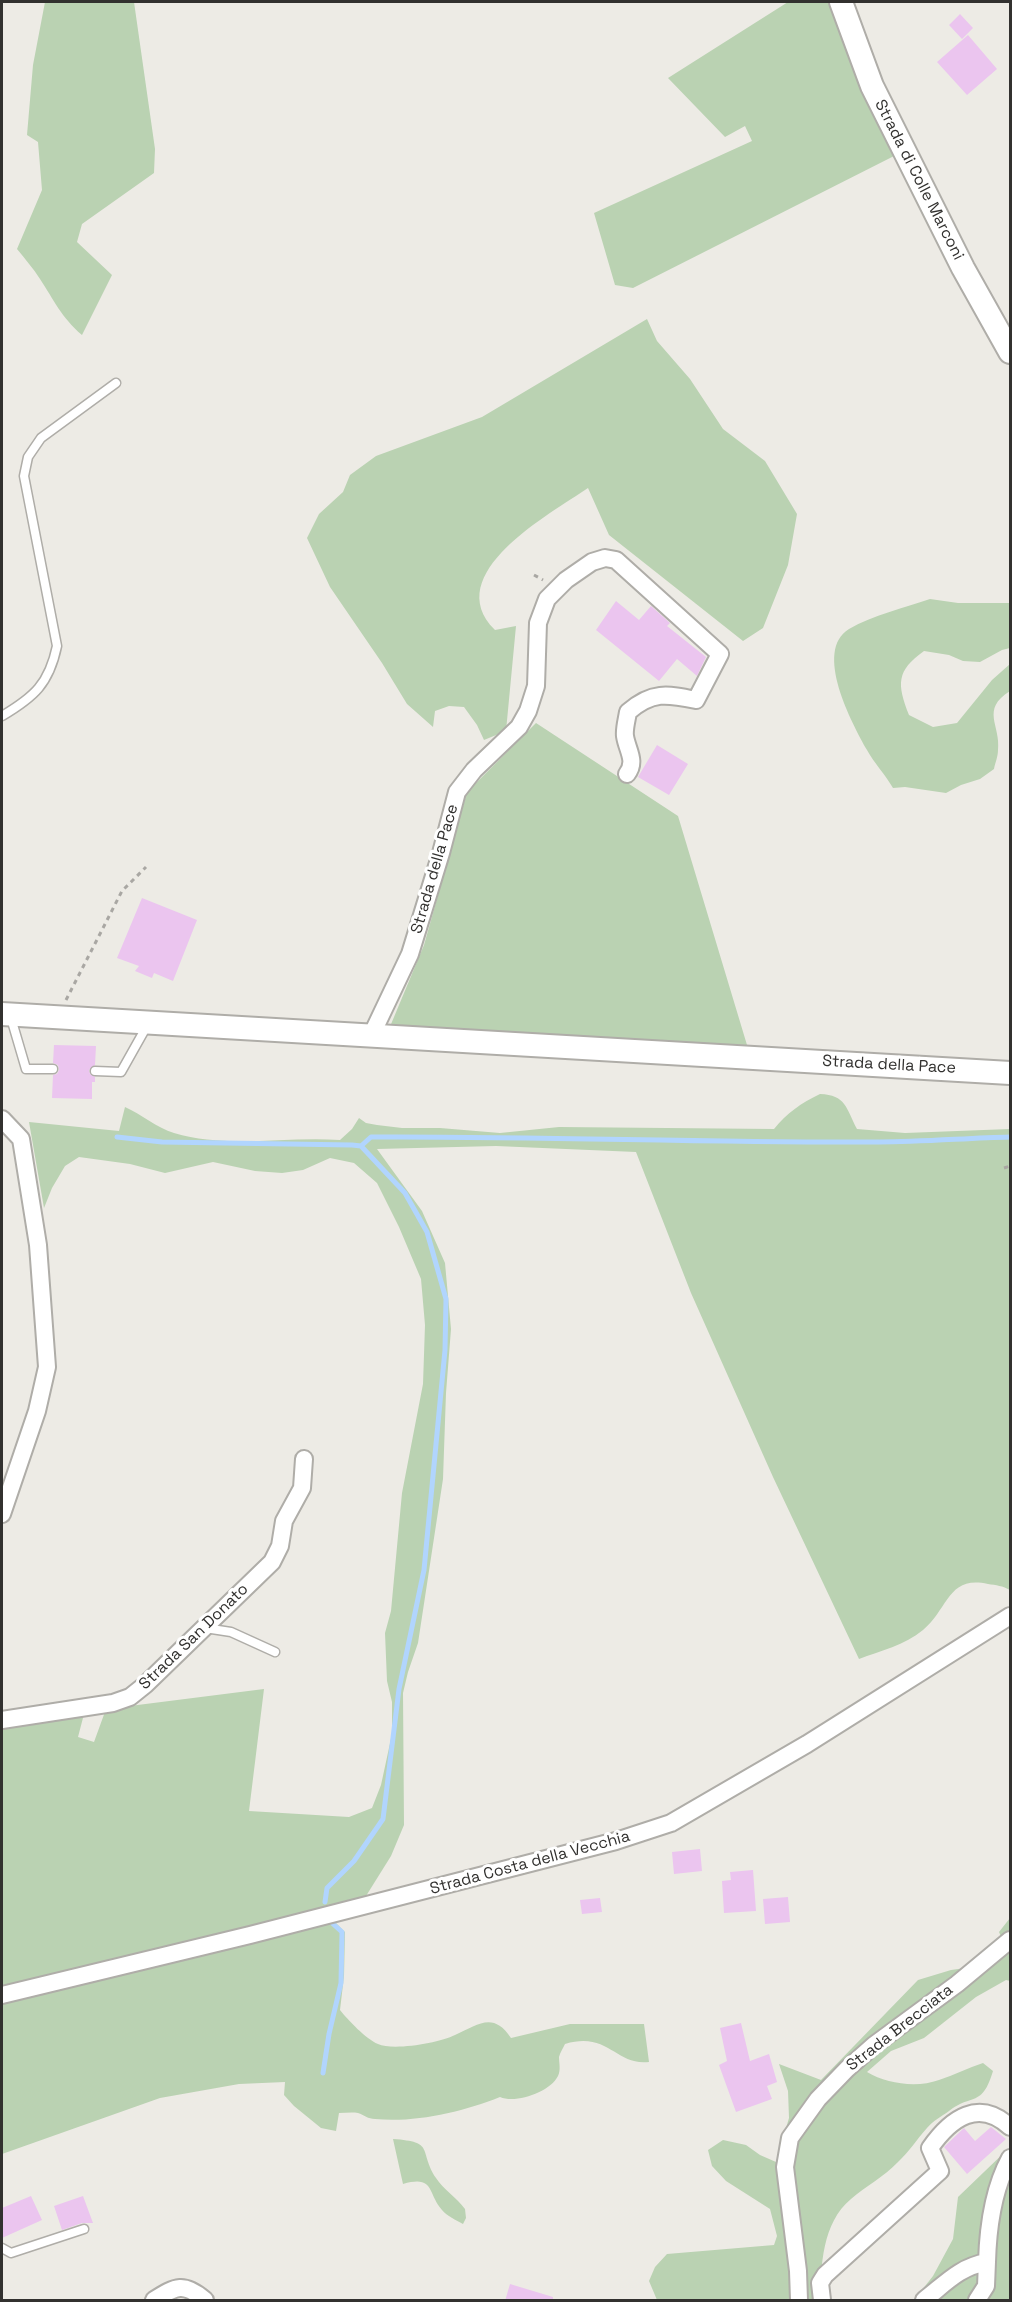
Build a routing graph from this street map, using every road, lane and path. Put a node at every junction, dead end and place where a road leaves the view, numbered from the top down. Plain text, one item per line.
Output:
1 (842, 2) edge
2 (1011, 352) edge
3 (116, 383) dead end
4 (2, 716) edge
5 (627, 774) dead end
6 (146, 867) dead end
7 (6, 1014) edge
8 (57, 1017) junction
9 (149, 1022) junction
10 (372, 1034) junction
11 (53, 1070) dead end
12 (95, 1071) dead end
13 (1011, 1073) edge
14 (2, 1119) edge
15 (1011, 1166) edge
16 (1004, 1168) dead end
17 (304, 1459) dead end
18 (2, 1514) edge
19 (1006, 1623) edge
20 (205, 1628) junction
21 (275, 1652) dead end
22 (2, 1720) edge
23 (1011, 1940) edge
24 (2, 1995) edge
25 (1011, 2127) edge
26 (1011, 2158) edge
27 (84, 2229) dead end
28 (2, 2248) edge
29 (987, 2262) junction
30 (154, 2301) edge
31 (205, 2301) edge
32 (799, 2301) edge
33 (822, 2301) edge
34 (924, 2301) edge
35 (977, 2301) edge

1 - 2 street, Strada di Colle Marconi
3 - 4 lane
5 - 10 street, Strada della Pace
6 - 8 path
7 - 8 street, Strada della Pace
7 - 11 lane
8 - 9 street, Strada della Pace
9 - 10 street, Strada della Pace
9 - 12 lane
10 - 13 street, Strada della Pace
14 - 18 street
15 - 16 path
17 - 20 street, Strada San Donato
19 - 24 street, Strada Costa della Vecchia
20 - 21 lane
20 - 22 street, Strada San Donato
23 - 32 street, Strada Brecciata
25 - 33 street
26 - 29 street
27 - 28 lane
29 - 34 street
29 - 35 street
30 - 31 street

